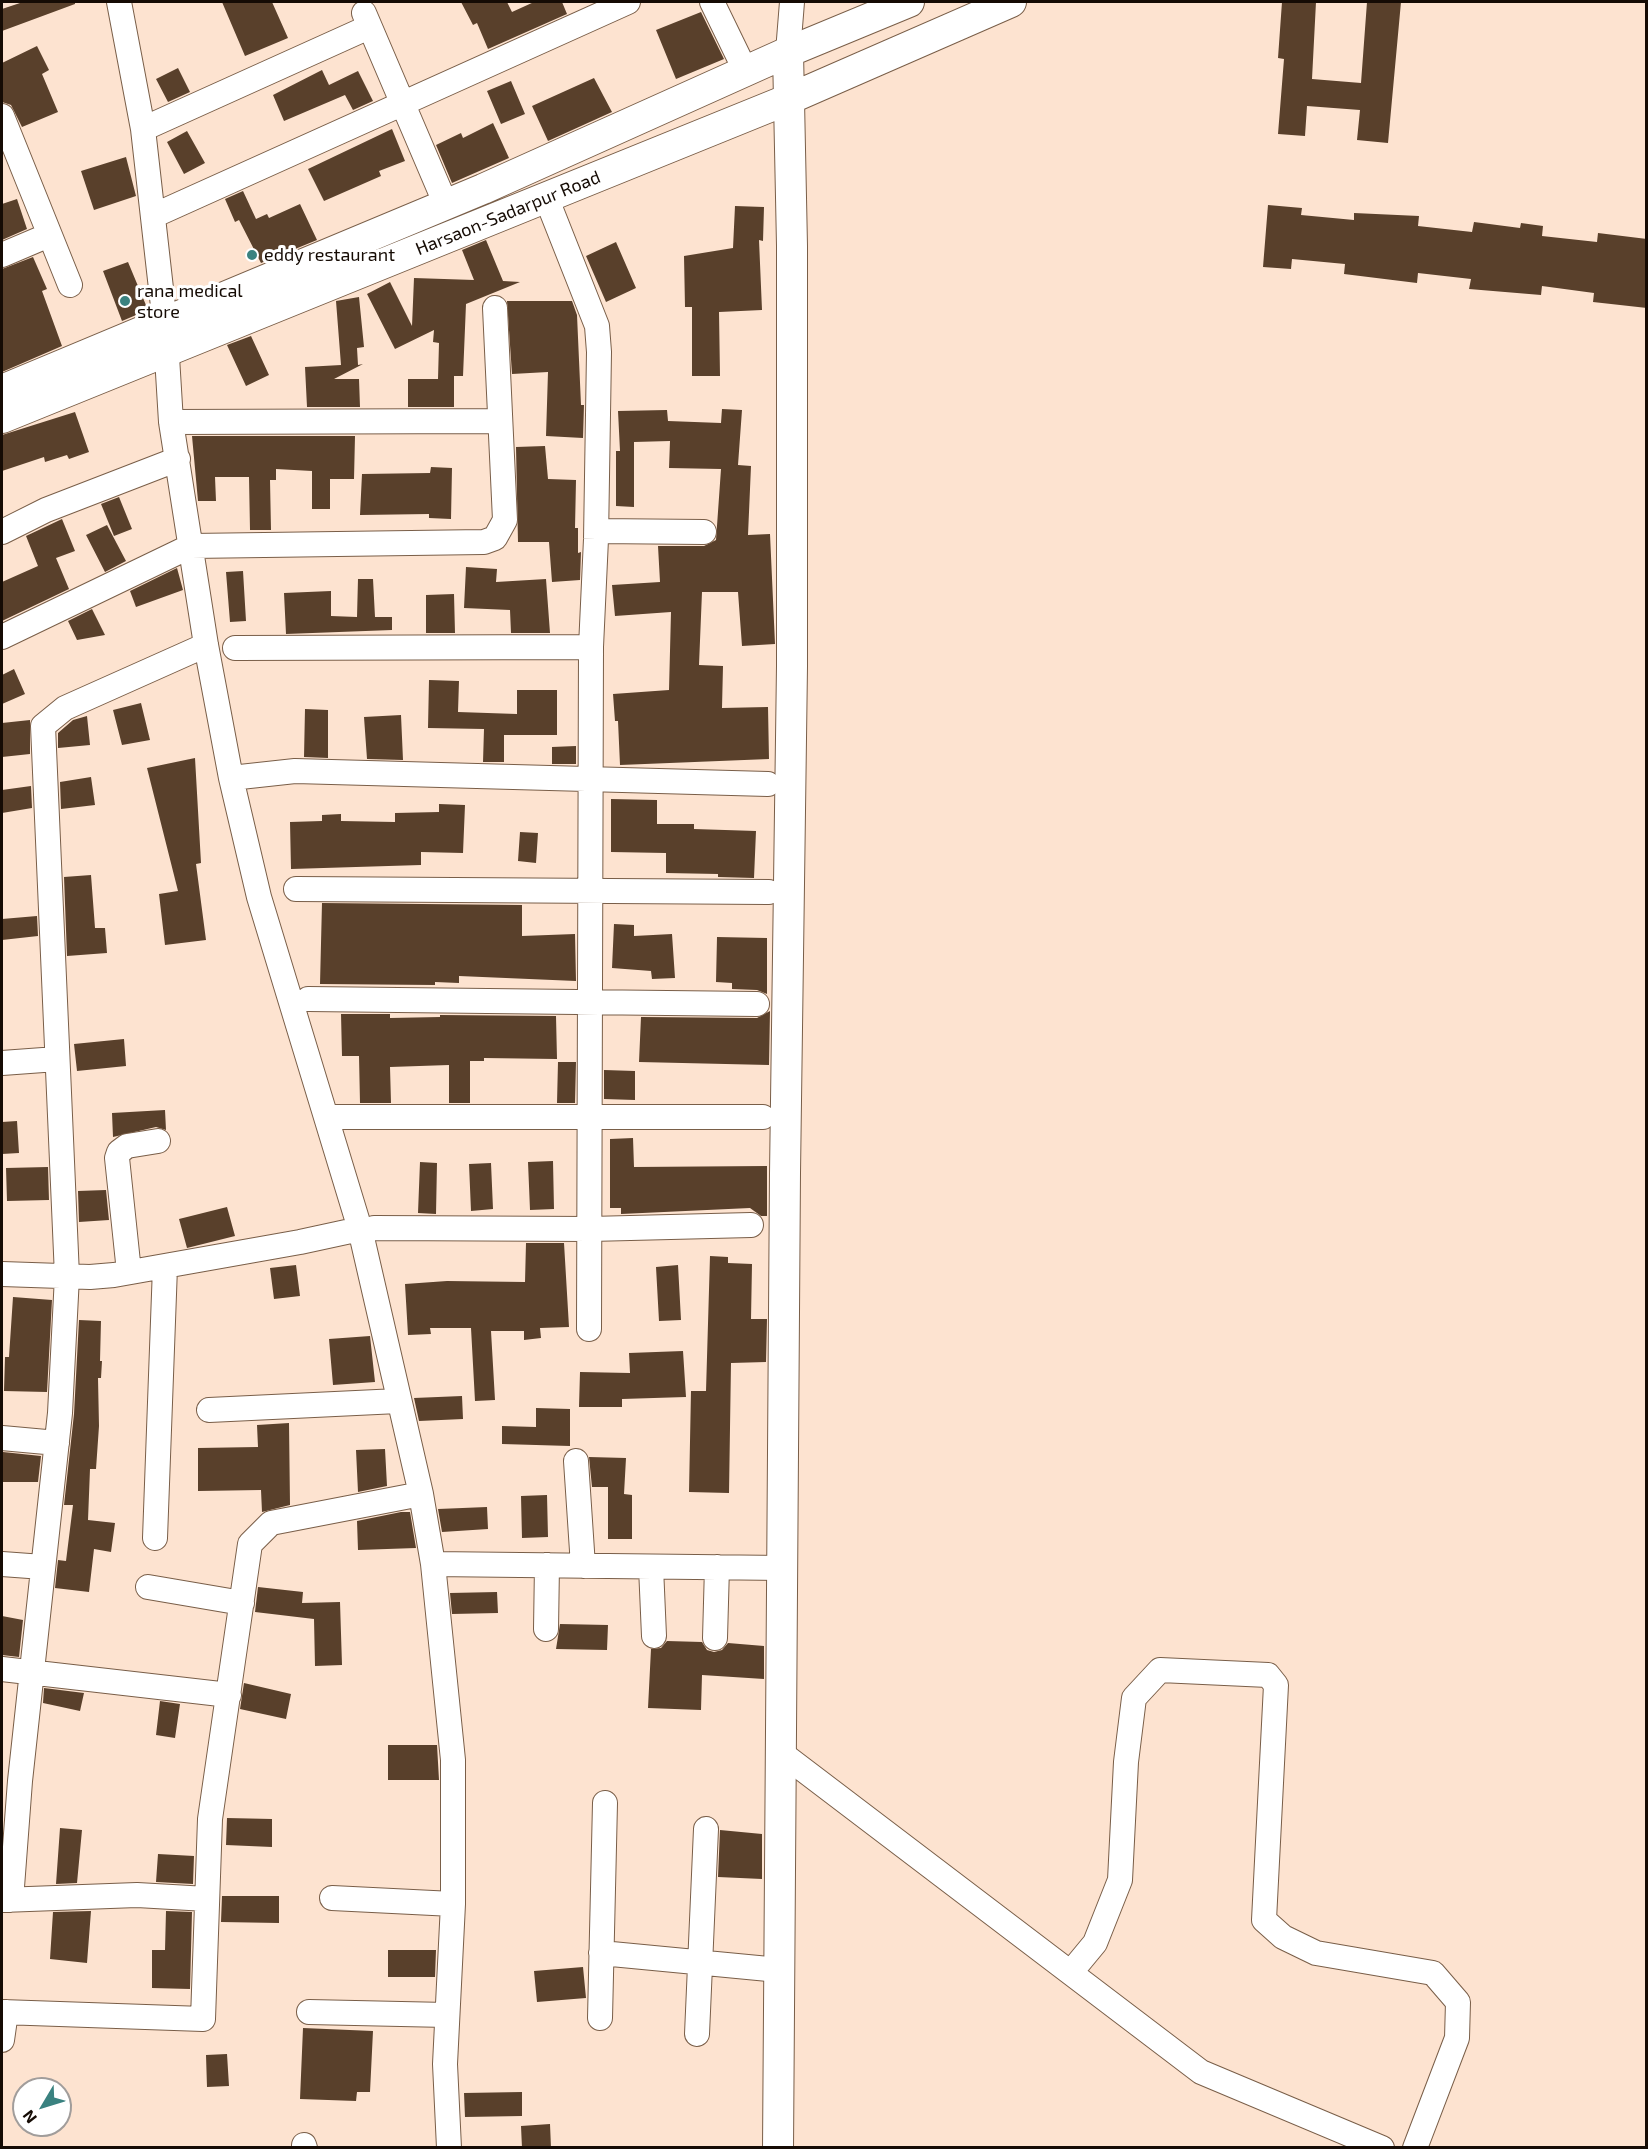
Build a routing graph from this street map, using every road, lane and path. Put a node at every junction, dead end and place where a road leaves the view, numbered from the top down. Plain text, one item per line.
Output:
1 (119, 2) edge
2 (628, 2) edge
3 (712, 2) edge
4 (792, 2) edge
5 (909, 2) edge
6 (1011, 2) edge
7 (788, 52) junction
8 (746, 72) junction
9 (789, 99) junction
10 (402, 104) junction
11 (2, 117) edge
12 (142, 129) junction
13 (546, 197) junction
14 (446, 204) junction
15 (153, 216) junction
16 (49, 235) junction
17 (2, 255) edge
18 (70, 285) dead end
19 (495, 308) dead end
20 (165, 337) junction
21 (2, 390) edge
22 (2, 418) edge
23 (500, 421) junction
24 (171, 422) junction
25 (178, 459) junction
26 (597, 531) junction
27 (2, 532) edge
28 (704, 532) dead end
29 (191, 546) junction
30 (2, 637) edge
31 (206, 645) junction
32 (591, 647) junction
33 (235, 648) dead end
34 (231, 778) junction
35 (591, 780) junction
36 (768, 784) dead end
37 (296, 889) dead end
38 (591, 891) junction
39 (769, 892) dead end
40 (308, 999) dead end
41 (590, 1003) junction
42 (757, 1004) dead end
43 (57, 1059) junction
44 (2, 1063) edge
45 (327, 1117) junction
46 (590, 1117) junction
47 (763, 1117) dead end
48 (158, 1141) dead end
49 (751, 1225) dead end
50 (367, 1228) junction
51 (590, 1229) junction
52 (165, 1267) junction
53 (129, 1272) junction
54 (2, 1274) edge
55 (67, 1276) junction
56 (589, 1329) dead end
57 (398, 1401) junction
58 (209, 1410) dead end
59 (2, 1438) edge
60 (57, 1443) junction
61 (576, 1461) dead end
62 (421, 1494) junction
63 (155, 1538) dead end
64 (2, 1564) edge
65 (433, 1564) junction
66 (547, 1565) junction
67 (43, 1566) junction
68 (583, 1566) junction
69 (651, 1567) junction
70 (717, 1567) junction
71 (783, 1568) junction
72 (148, 1587) dead end
73 (242, 1603) junction
74 (546, 1629) dead end
75 (654, 1636) dead end
76 (715, 1638) dead end
77 (2, 1670) edge
78 (32, 1674) junction
79 (229, 1695) junction
80 (780, 1752) junction
81 (11, 1780) edge
82 (605, 1803) dead end
83 (706, 1829) dead end
84 (332, 1898) dead end
85 (207, 1899) junction
86 (6, 1900) edge
87 (453, 1904) junction
88 (601, 1953) junction
89 (700, 1962) junction
90 (779, 1970) junction
91 (1071, 1972) junction
92 (4, 2012) edge
93 (309, 2012) dead end
94 (447, 2015) junction
95 (600, 2018) dead end
96 (697, 2034) dead end
97 (2, 2040) edge
98 (449, 2148) edge
99 (778, 2148) edge
100 (1382, 2148) edge
101 (1415, 2148) edge

1 - 12 street
2 - 10 street
3 - 8 street
4 - 7 street
5 - 7 street, Harsaon-Sadarpur Road
6 - 9 street, Harsaon-Sadarpur Road
7 - 8 street, Harsaon-Sadarpur Road
7 - 9 street
8 - 14 street, Harsaon-Sadarpur Road
9 - 13 street, Harsaon-Sadarpur Road
9 - 71 street
10 - 12 street
10 - 14 street
10 - 15 street
11 - 16 street
12 - 15 street
13 - 20 street, Harsaon-Sadarpur Road
13 - 26 street
14 - 20 street, Harsaon-Sadarpur Road
15 - 20 street
16 - 17 street
16 - 18 street
19 - 23 street
20 - 21 street, Harsaon-Sadarpur Road
20 - 22 street, Harsaon-Sadarpur Road
20 - 24 street
23 - 24 street
23 - 29 street
24 - 25 street
25 - 27 street
25 - 29 street
26 - 28 street
26 - 32 street
29 - 30 street
29 - 31 street
31 - 34 street
31 - 43 street
32 - 33 street
32 - 35 street
34 - 35 street
34 - 45 street
35 - 36 street
35 - 38 street
37 - 38 street
38 - 39 street
38 - 41 street
40 - 41 street
41 - 42 street
41 - 46 street
43 - 44 street
43 - 55 street
45 - 46 street
45 - 50 street
46 - 47 street
46 - 51 street
48 - 53 street
49 - 51 street
50 - 51 street
50 - 52 street
50 - 57 street
51 - 56 street
52 - 53 street
52 - 63 street
53 - 55 street
54 - 55 street
55 - 60 street
57 - 58 street
57 - 62 street
59 - 60 street
60 - 67 street
61 - 68 street
62 - 65 street
62 - 73 street
64 - 67 street
65 - 66 street
65 - 87 street
66 - 68 street
66 - 74 street
67 - 78 street
68 - 69 street
69 - 70 street
69 - 75 street
70 - 71 street
70 - 76 street
71 - 80 street
72 - 73 street
73 - 79 street
77 - 78 street
78 - 79 street
78 - 81 street
79 - 85 street
80 - 90 street
80 - 91 street
81 - 86 street
82 - 88 street
83 - 89 street
84 - 87 street
85 - 86 street
85 - 92 street
87 - 94 street
88 - 89 street
88 - 95 street
89 - 90 street
89 - 96 street
90 - 99 street
91 - 100 street
91 - 101 street
92 - 97 street
93 - 94 street
94 - 98 street

